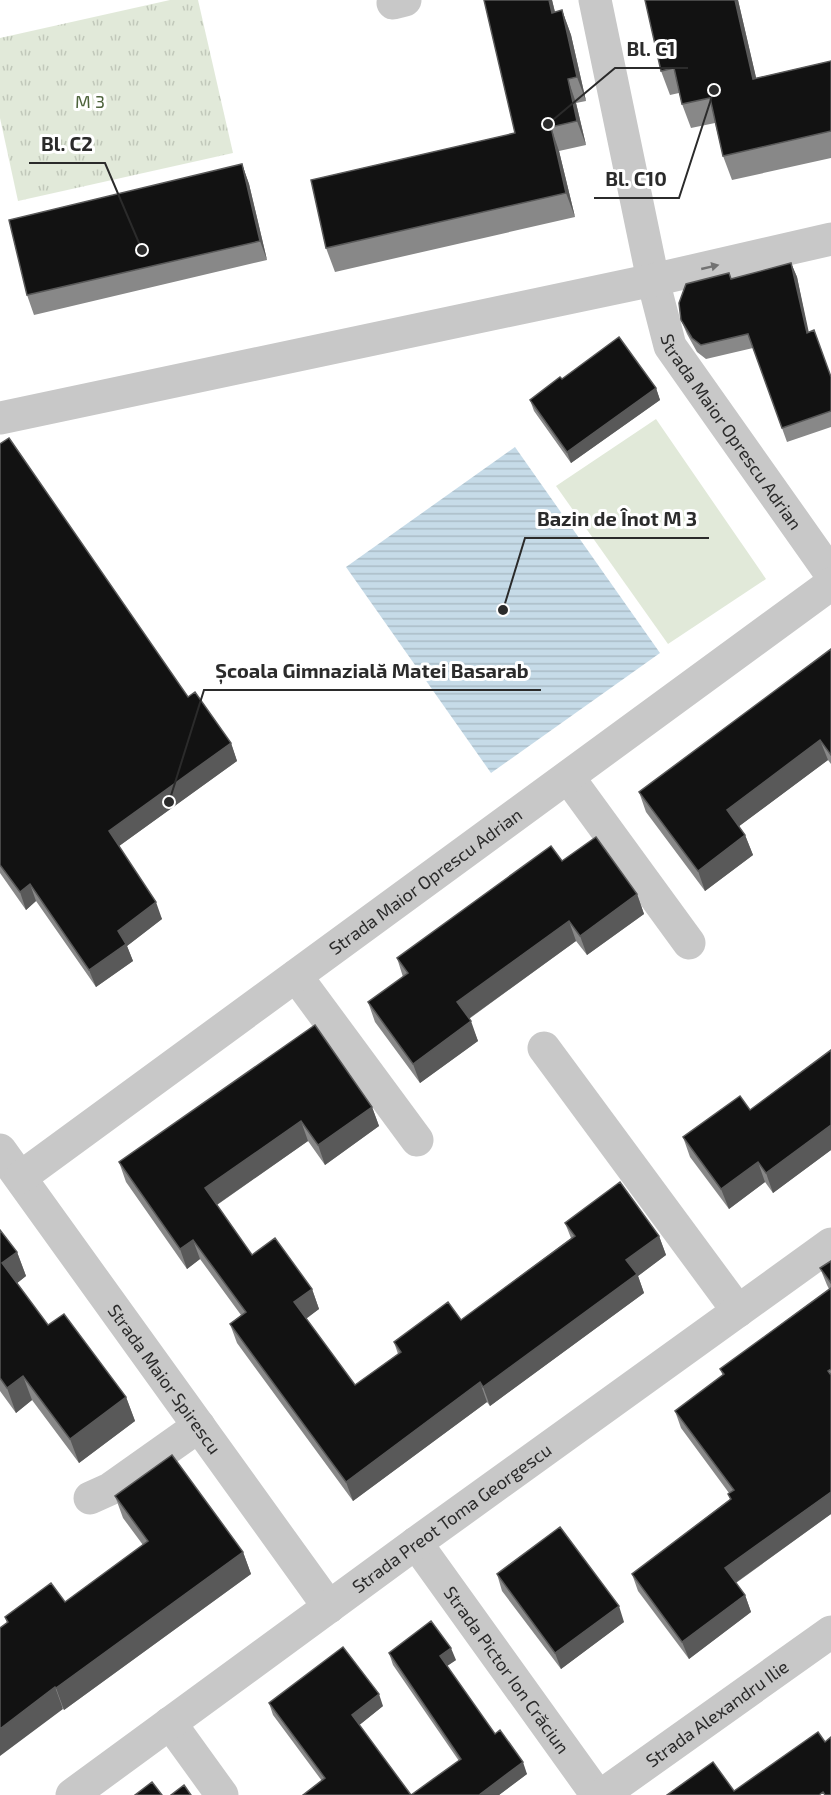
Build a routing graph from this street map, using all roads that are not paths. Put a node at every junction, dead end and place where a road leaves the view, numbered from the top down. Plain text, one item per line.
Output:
1 (595, 0) edge
2 (831, 239) edge
3 (653, 280) junction
4 (1, 414) edge
5 (831, 574) edge
6 (831, 584) edge
7 (568, 777) junction
8 (689, 943) dead end
9 (296, 975) junction
10 (544, 1048) dead end
11 (417, 1140) dead end
12 (0, 1150) edge
13 (21, 1177) junction
14 (831, 1244) edge
15 (738, 1311) junction
16 (199, 1426) junction
17 (90, 1498) dead end
18 (416, 1543) junction
19 (329, 1607) junction
20 (831, 1632) edge
21 (170, 1724) junction
22 (72, 1795) edge
23 (222, 1795) edge
24 (599, 1795) edge

1 - 3 street, Strada Maior Oprescu Adrian
3 -> 2 street
3 - 4 street
3 - 5 street, Strada Maior Oprescu Adrian
6 - 7 street, Strada Maior Oprescu Adrian
7 - 8 street
7 - 9 street, Strada Maior Oprescu Adrian
9 - 11 street
9 - 13 street, Strada Maior Oprescu Adrian
10 - 15 street
12 - 13 street, Strada Maior Spirescu
13 - 16 street, Strada Maior Spirescu
14 - 15 street, Strada Preot Toma Georgescu
15 - 18 street, Strada Preot Toma Georgescu
16 - 17 street
16 - 19 street, Strada Maior Spirescu
18 - 19 street, Strada Preot Toma Georgescu
18 - 24 street, Strada Pictor Ion Crăciun
19 - 21 street, Strada Preot Toma Georgescu
20 - 24 street, Strada Alexandru Ilie
21 - 22 street, Strada Preot Toma Georgescu
21 - 23 street

